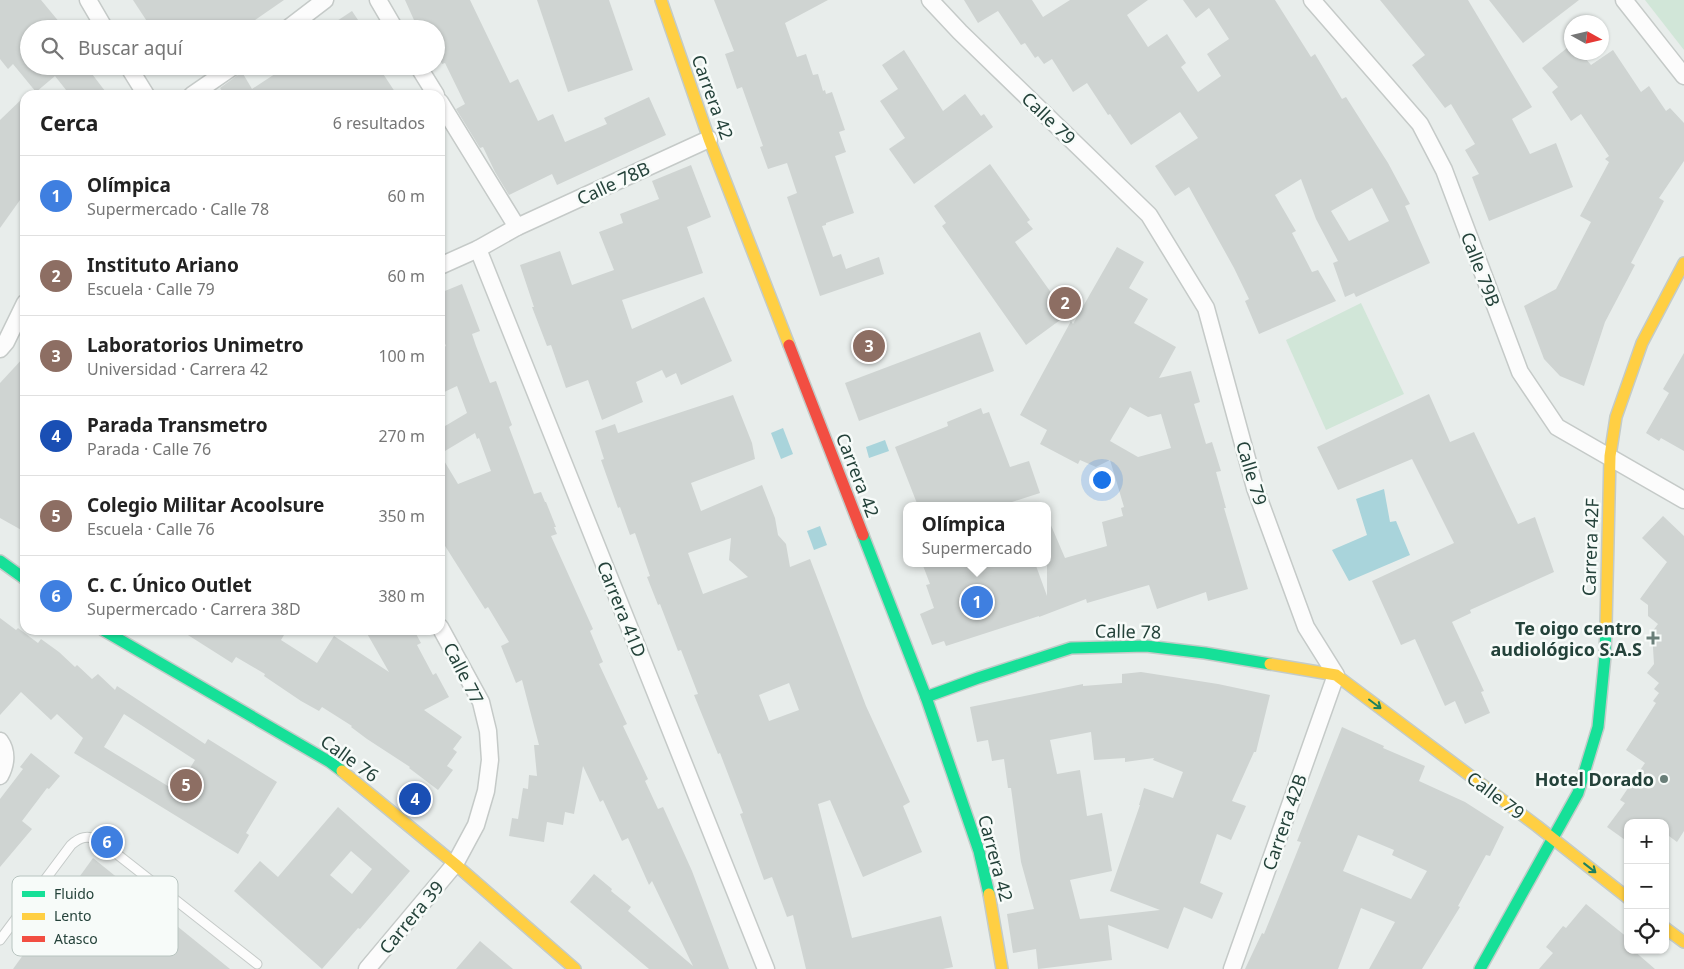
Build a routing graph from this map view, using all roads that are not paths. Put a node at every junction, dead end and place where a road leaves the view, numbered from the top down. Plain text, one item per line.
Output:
1 (88, 0) edge
2 (325, 0) edge
3 (378, 0) edge
4 (661, 0) edge
5 (930, 0) edge
6 (1312, 0) edge
7 (1624, 0) edge
8 (100, 20) edge
9 (299, 20) edge
10 (390, 20) edge
11 (134, 75) edge
12 (221, 75) edge
13 (424, 75) edge
14 (1684, 76) edge
15 (143, 90) edge
16 (199, 90) edge
17 (433, 90) edge
18 (445, 110) edge
19 (709, 139) junction
20 (517, 227) junction
21 (478, 249) junction
22 (1684, 263) edge
23 (445, 264) edge
24 (20, 313) edge
25 (0, 349) edge
26 (1610, 456) junction
27 (1684, 500) edge
28 (0, 561) edge
29 (20, 576) edge
30 (112, 635) edge
31 (445, 635) edge
32 (1336, 675) junction
33 (926, 697) junction
34 (0, 741) edge
35 (0, 776) edge
36 (1552, 838) junction
37 (455, 864) junction
38 (48, 876) edge
39 (145, 876) edge
40 (1624, 895) edge
41 (178, 902) edge
42 (12, 924) edge
43 (1669, 931) edge
44 (0, 940) edge
45 (1684, 942) edge
46 (257, 964) dead end
47 (367, 969) edge
48 (575, 969) edge
49 (766, 969) edge
50 (1002, 969) edge
51 (1232, 969) edge
52 (1480, 969) edge

1 - 8 street
2 - 9 street
3 - 10 street
4 - 19 street, Carrera 42
5 - 32 street, Calle 79
6 - 26 street, Calle 79B
7 - 14 street
11 - 15 street
12 - 16 street
13 - 17 street
18 - 20 street
19 - 20 street, Calle 78B
19 - 33 street, Carrera 42
20 - 21 street, Calle 78B
21 - 23 street, Calle 78B
21 - 49 street, Carrera 41D
22 - 26 street, Carrera 42F
24 - 25 street
26 - 27 street, Calle 79B
26 - 36 street, Carrera 42F
28 - 29 street
30 - 37 street, Calle 76
31 - 37 street, Calle 77
32 - 33 street, Calle 78
32 -> 36 street, Calle 79
32 - 51 street, Carrera 42B
33 - 50 street, Carrera 42
34 - 35 street
36 -> 40 street, Calle 79
36 - 52 street, Carrera 42F
37 - 47 street, Carrera 39
37 - 48 street, Calle 76
38 - 39 lane
41 - 46 lane
42 - 44 lane
43 - 45 street

